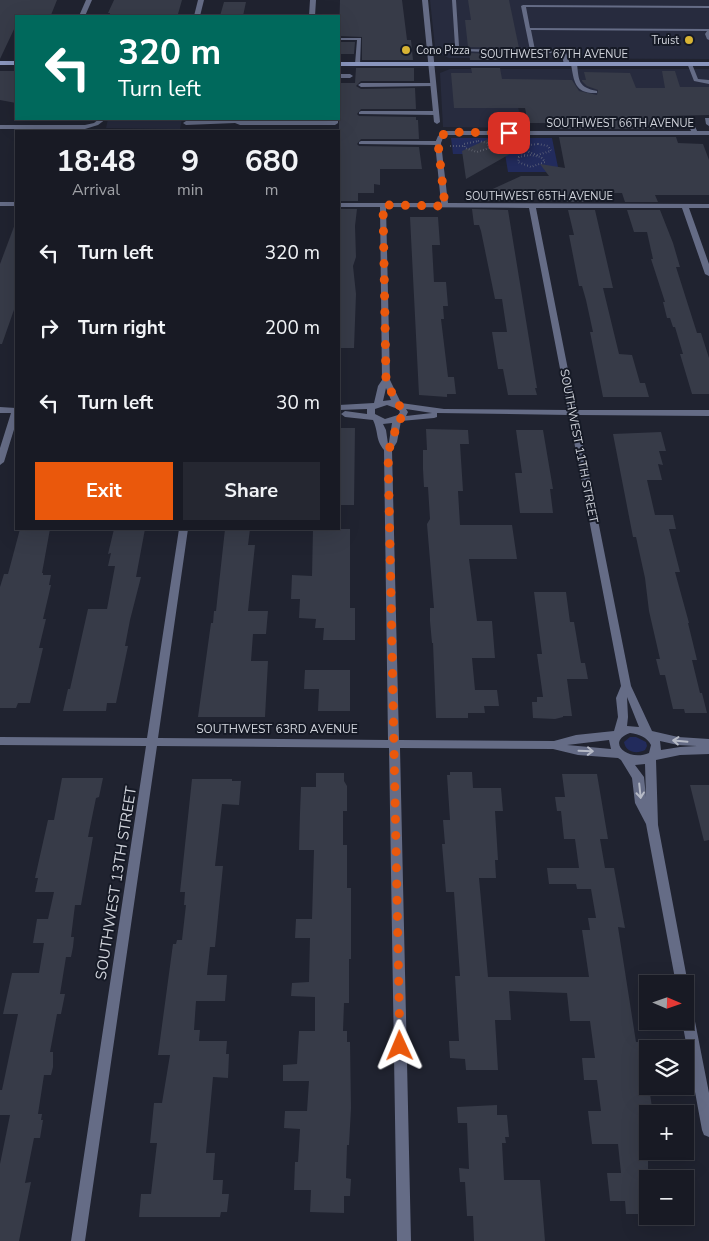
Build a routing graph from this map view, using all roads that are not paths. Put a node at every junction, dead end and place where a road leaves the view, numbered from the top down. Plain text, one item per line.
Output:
1 (89, 0) edge
2 (201, 0) edge
3 (313, 0) edge
4 (425, 0) edge
5 (454, 0) edge
6 (709, 7) edge
7 (82, 15) edge
8 (197, 15) edge
9 (312, 15) edge
10 (529, 29) junction
11 (709, 31) edge
12 (340, 39) edge
13 (709, 39) edge
14 (534, 51) junction
15 (0, 63) edge
16 (15, 63) edge
17 (340, 64) edge
18 (358, 64) junction
19 (431, 64) junction
20 (570, 64) junction
21 (689, 64) junction
22 (709, 64) edge
23 (340, 76) edge
24 (350, 76) dead end
25 (709, 82) edge
26 (360, 85) dead end
27 (433, 85) junction
28 (594, 92) dead end
29 (361, 113) dead end
30 (436, 113) junction
31 (102, 120) edge
32 (235, 120) edge
33 (335, 120) edge
34 (690, 120) dead end
35 (437, 122) dead end
36 (186, 123) dead end
37 (291, 123) junction
38 (0, 126) edge
39 (291, 130) edge
40 (694, 133) junction
41 (709, 133) edge
42 (361, 142) dead end
43 (438, 143) junction
44 (0, 204) edge
45 (15, 204) edge
46 (340, 205) edge
47 (383, 205) junction
48 (445, 206) junction
49 (532, 206) junction
50 (685, 206) junction
51 (709, 206) edge
52 (709, 274) edge
53 (386, 380) junction
54 (398, 404) junction
55 (376, 405) junction
56 (340, 408) edge
57 (0, 410) edge
58 (15, 410) edge
59 (444, 412) junction
60 (573, 412) junction
61 (15, 413) edge
62 (709, 413) edge
63 (340, 414) edge
64 (375, 419) junction
65 (398, 420) junction
66 (388, 450) junction
67 (0, 462) edge
68 (184, 530) edge
69 (626, 686) junction
70 (618, 734) junction
71 (649, 734) junction
72 (0, 741) edge
73 (154, 742) junction
74 (709, 743) edge
75 (394, 744) junction
76 (554, 744) junction
77 (709, 750) edge
78 (622, 756) junction
79 (652, 757) junction
80 (652, 825) junction
81 (680, 975) edge
82 (690, 1030) edge
83 (709, 1130) edge
84 (78, 1241) edge
85 (404, 1241) edge

1 - 7 street
2 - 8 street
3 - 9 street
4 - 19 street
5 - 14 lane
6 - 10 lane
10 - 11 lane
10 - 14 lane
11 - 13 lane
12 - 18 lane
14 - 20 lane
15 - 16 main road
17 - 18 main road, SOUTHWEST 67TH AVENUE
18 - 19 main road, SOUTHWEST 67TH AVENUE
19 - 20 main road, SOUTHWEST 67TH AVENUE
19 - 27 street
20 - 21 main road, SOUTHWEST 67TH AVENUE
20 - 28 lane
21 - 22 main road, SOUTHWEST 67TH AVENUE
21 - 25 lane
23 - 24 street
26 - 27 lane
27 - 30 street
29 - 30 lane
30 - 35 street
31 - 38 street
32 - 36 street
32 - 37 street
33 - 37 street
34 - 40 lane
37 - 39 street
40 - 41 street, SOUTHWEST 66TH AVENUE
40 - 43 street, SOUTHWEST 66TH AVENUE
42 - 43 lane
43 - 48 street
44 - 45 street
46 - 47 street, SOUTHWEST 65TH AVENUE
47 - 48 street, SOUTHWEST 65TH AVENUE
47 - 53 street
48 - 49 street, SOUTHWEST 65TH AVENUE
49 - 50 street, SOUTHWEST 65TH AVENUE
49 - 60 street, SOUTHWEST 11TH STREET
50 - 51 street, SOUTHWEST 65TH AVENUE
50 - 52 street
53 - 54 street
53 - 55 street
54 - 55 street
54 - 59 street
54 - 65 street
55 - 56 street
55 - 64 street
57 - 58 street
59 - 60 street
59 - 65 street
60 - 62 street
60 - 69 street, SOUTHWEST 11TH STREET
61 - 67 street
63 - 64 street
64 - 65 street
64 - 66 street
65 - 66 street
66 - 75 street
68 - 73 street, SOUTHWEST 13TH STREET
69 - 70 street, SOUTHWEST 11TH STREET
69 - 71 street, SOUTHWEST 11TH STREET
70 - 71 street
70 - 76 street, SOUTHWEST 63RD AVENUE
70 - 78 street
74 -> 71 street
71 - 79 street
72 - 73 street, SOUTHWEST 63RD AVENUE
73 - 75 street, SOUTHWEST 63RD AVENUE
73 - 84 street, SOUTHWEST 13TH STREET
75 - 76 street, SOUTHWEST 63RD AVENUE
75 - 85 street
76 -> 78 street, SOUTHWEST 63RD AVENUE
77 - 79 street
78 - 79 street
78 -> 80 street
79 - 80 street
80 - 81 street
82 - 83 street

